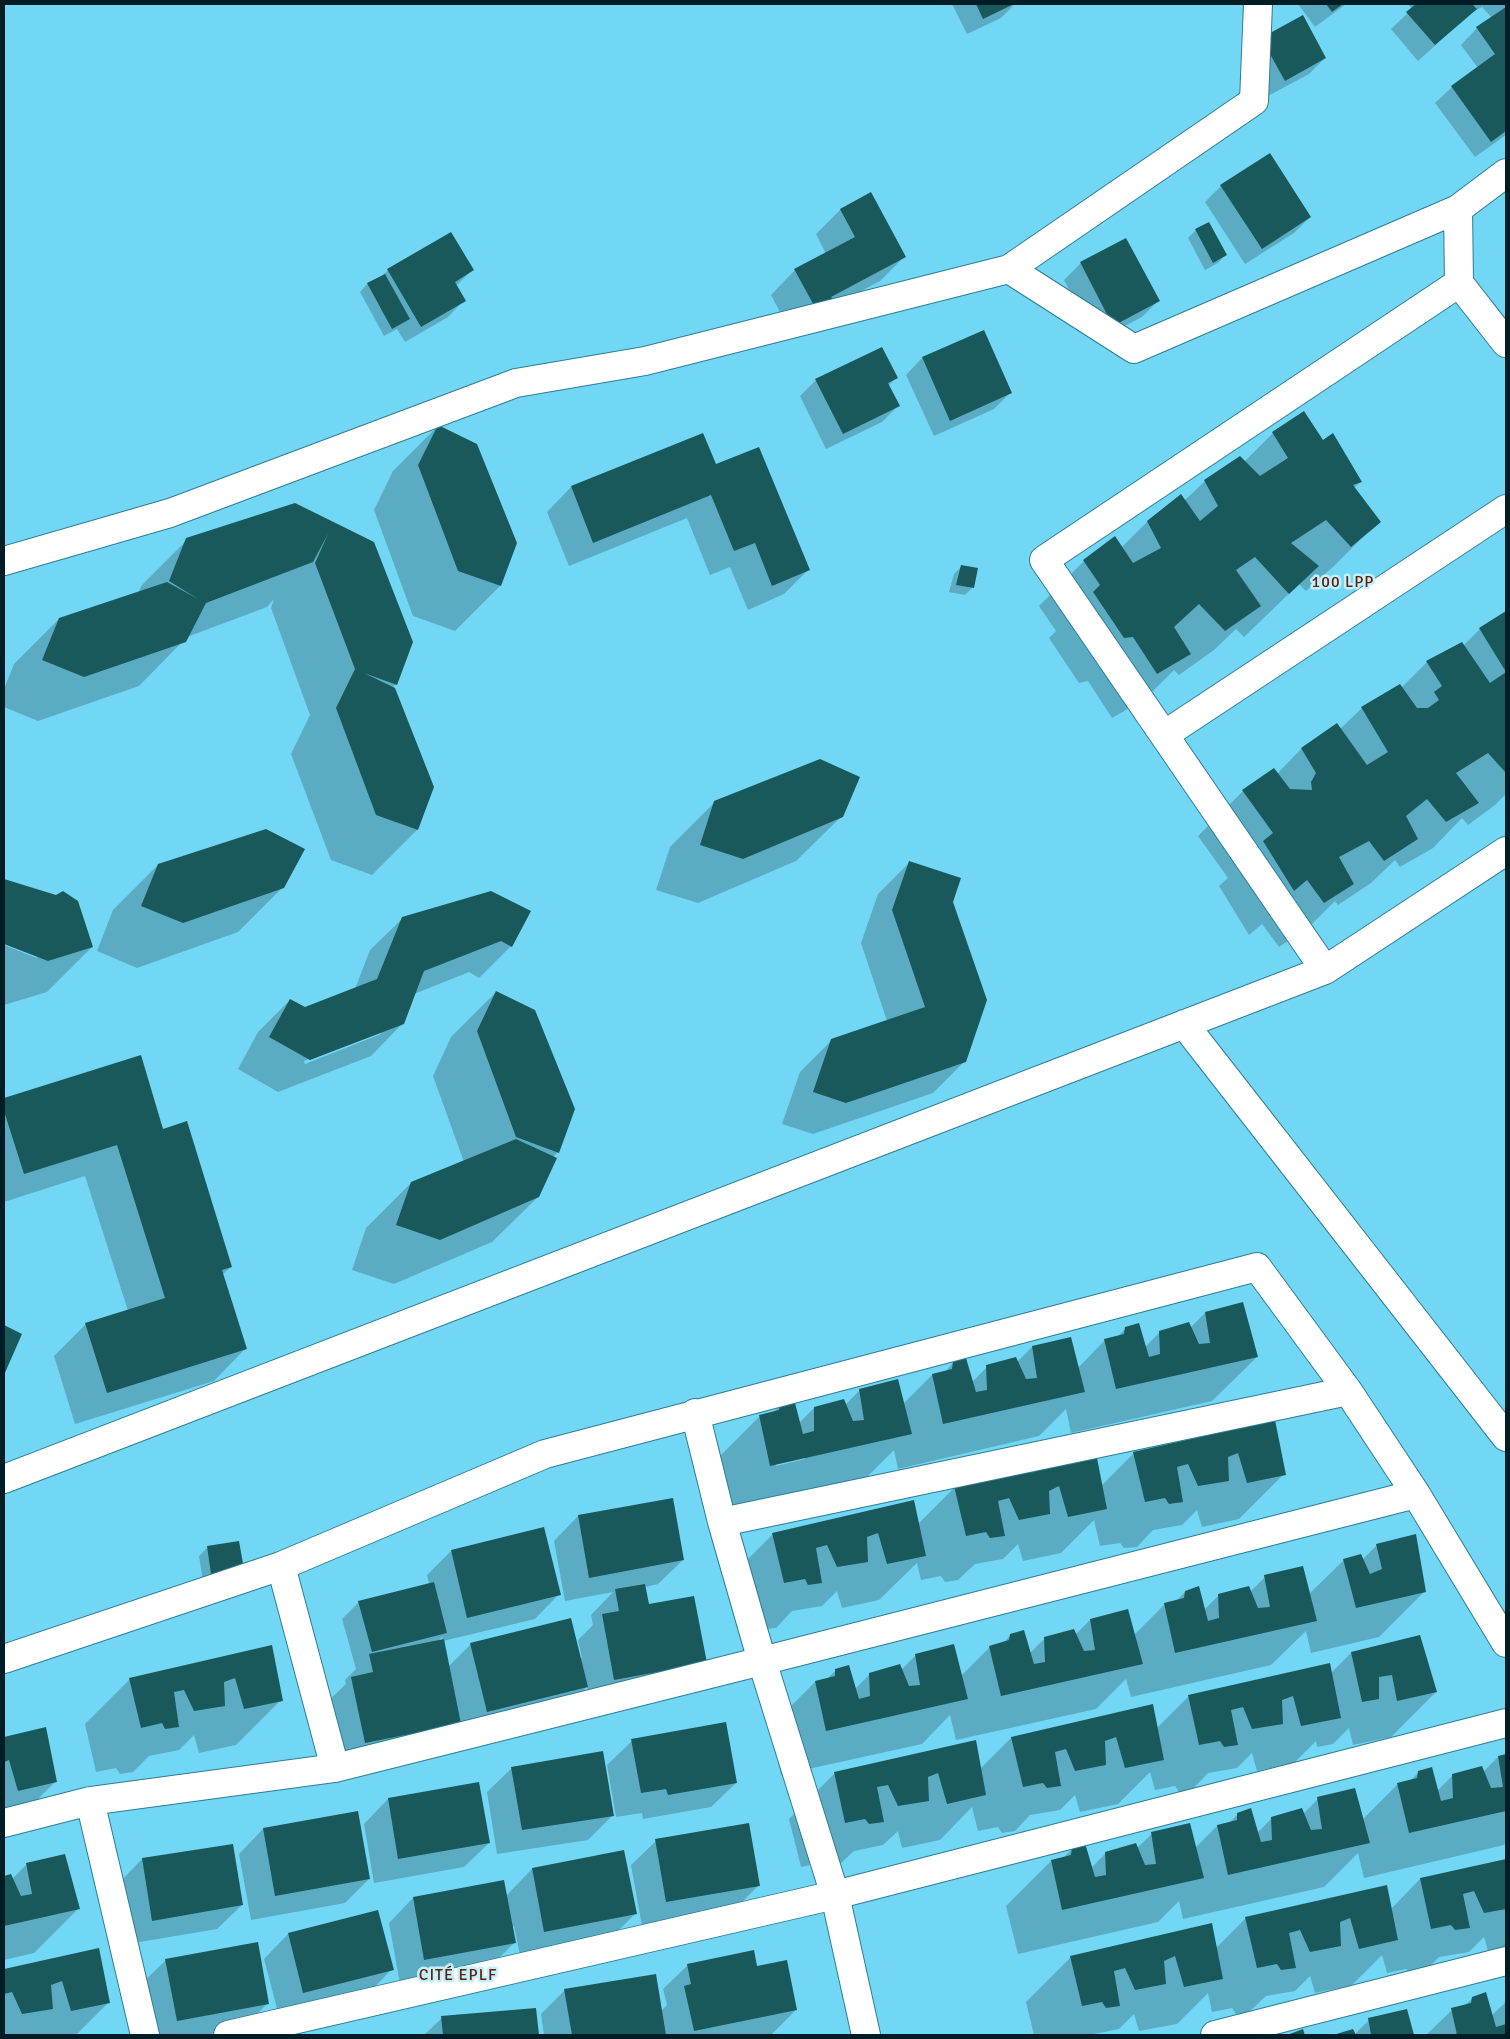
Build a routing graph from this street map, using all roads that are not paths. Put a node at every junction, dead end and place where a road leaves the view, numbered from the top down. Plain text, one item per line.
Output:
1 (1258, 4) edge
2 (1506, 173) edge
3 (1458, 209) junction
4 (1009, 269) junction
5 (1458, 283) junction
6 (1506, 343) edge
7 (1506, 509) edge
8 (4, 562) edge
9 (1164, 736) junction
10 (1506, 851) edge
11 (1325, 970) junction
12 (1184, 1024) junction
13 (1348, 1391) junction
14 (695, 1413) junction
15 (1506, 1437) edge
16 (4, 1479) edge
17 (1416, 1494) junction
18 (722, 1522) junction
19 (281, 1566) junction
20 (1506, 1643) edge
21 (4, 1659) edge
22 (762, 1661) junction
23 (1506, 1723) edge
24 (335, 1768) junction
25 (90, 1802) junction
26 (4, 1823) edge
27 (835, 1895) junction
28 (1506, 1961) edge
29 (145, 2035) edge
30 (228, 2035) edge
31 (866, 2035) edge
32 (1215, 2035) edge

1 - 4 street
2 - 3 street
3 - 4 street
3 - 5 street
4 - 8 street
5 - 6 street
5 - 9 street
7 - 9 street
9 - 11 street
10 - 11 street
11 - 12 street
12 - 15 street
12 - 16 street
13 - 14 street
13 - 17 street
13 - 18 street
14 - 18 street
14 - 19 street
17 - 20 street
17 - 22 street
18 - 22 street
19 - 21 street
19 - 24 street
22 - 24 street
22 - 27 street
23 - 27 street
24 - 25 street
25 - 26 street
25 - 29 street
27 - 30 street
27 - 31 street
28 - 32 street

